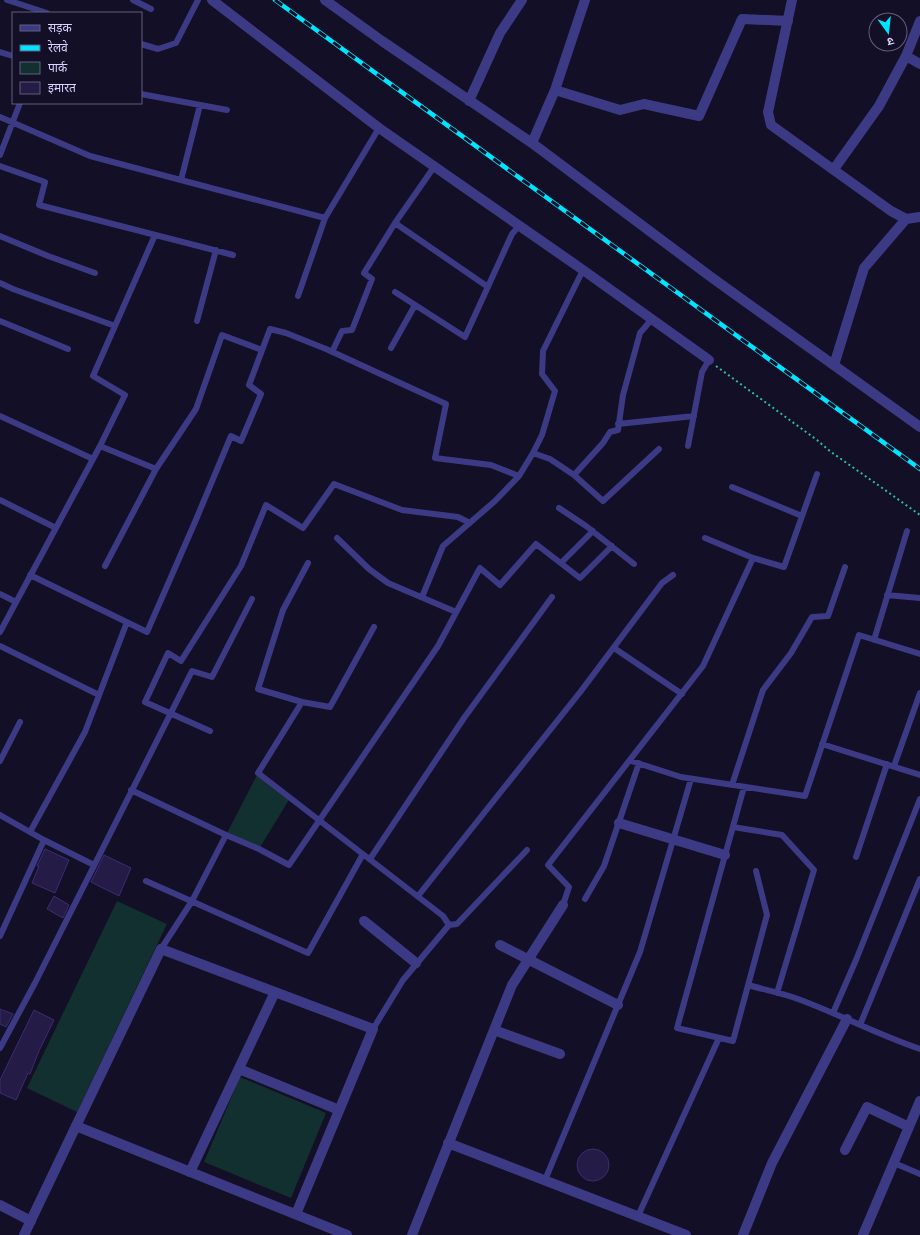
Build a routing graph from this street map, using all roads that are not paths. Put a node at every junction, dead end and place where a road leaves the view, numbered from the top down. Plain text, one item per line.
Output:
1 (7, 0) edge
2 (133, 0) edge
3 (198, 0) edge
4 (212, 0) edge
5 (325, 0) edge
6 (522, 0) edge
7 (585, 0) edge
8 (792, 0) edge
9 (151, 9) dead end
10 (44, 12) edge
11 (788, 21) junction
12 (920, 21) edge
13 (142, 44) edge
14 (0, 52) edge
15 (12, 56) edge
16 (906, 56) junction
17 (920, 64) edge
18 (555, 90) junction
19 (142, 94) edge
20 (469, 101) junction
21 (20, 104) edge
22 (200, 105) junction
23 (227, 110) dead end
24 (0, 117) edge
25 (12, 122) junction
26 (379, 128) junction
27 (532, 144) junction
28 (0, 154) edge
29 (0, 166) edge
30 (434, 167) junction
31 (834, 169) junction
32 (181, 180) junction
33 (920, 208) edge
34 (325, 218) junction
35 (913, 218) edge
36 (395, 223) junction
37 (520, 226) junction
38 (156, 235) junction
39 (0, 236) edge
40 (216, 250) junction
41 (233, 255) dead end
42 (583, 270) junction
43 (95, 273) dead end
44 (0, 283) edge
45 (488, 287) junction
46 (395, 292) dead end
47 (298, 296) dead end
48 (414, 305) junction
49 (652, 319) junction
50 (0, 321) edge
51 (197, 321) dead end
52 (115, 326) junction
53 (391, 348) dead end
54 (68, 349) dead end
55 (262, 350) junction
56 (332, 352) junction
57 (709, 360) joint
58 (834, 365) junction
59 (0, 416) edge
60 (694, 416) junction
61 (618, 424) junction
62 (920, 427) edge
63 (100, 446) junction
64 (688, 446) dead end
65 (659, 449) dead end
66 (534, 453) junction
67 (93, 459) junction
68 (156, 469) junction
69 (817, 474) dead end
70 (574, 475) junction
71 (519, 476) junction
72 (732, 487) dead end
73 (0, 500) edge
74 (559, 508) dead end
75 (802, 516) junction
76 (470, 522) junction
77 (56, 528) junction
78 (593, 531) junction
79 (907, 531) dead end
80 (337, 538) dead end
81 (705, 538) dead end
82 (612, 546) junction
83 (753, 558) junction
84 (308, 563) dead end
85 (561, 564) junction
86 (634, 564) dead end
87 (105, 566) dead end
88 (845, 567) dead end
89 (30, 575) junction
90 (673, 575) dead end
91 (0, 594) edge
92 (887, 595) junction
93 (422, 597) junction
94 (552, 597) dead end
95 (920, 598) edge
96 (252, 600) dead end
97 (16, 602) junction
98 (456, 612) junction
99 (127, 622) junction
100 (374, 627) dead end
101 (0, 632) edge
102 (874, 640) junction
103 (0, 646) edge
104 (614, 648) junction
105 (920, 654) edge
106 (920, 693) edge
107 (682, 694) junction
108 (99, 695) junction
109 (302, 702) junction
110 (170, 713) junction
111 (20, 722) dead end
112 (210, 731) dead end
113 (822, 744) junction
114 (631, 760) junction
115 (0, 761) edge
116 (639, 763) junction
117 (887, 764) junction
118 (894, 766) junction
119 (920, 775) edge
120 (691, 778) junction
121 (732, 785) junction
122 (744, 787) junction
123 (131, 790) junction
124 (920, 799) edge
125 (0, 814) edge
126 (320, 821) junction
127 (619, 823) junction
128 (733, 827) junction
129 (30, 832) junction
130 (226, 835) junction
131 (673, 839) junction
132 (44, 840) junction
133 (527, 850) dead end
134 (363, 854) junction
135 (725, 855) junction
136 (856, 857) dead end
137 (370, 859) junction
138 (94, 865) junction
139 (756, 871) dead end
140 (920, 879) edge
141 (146, 880) dead end
142 (418, 896) junction
143 (585, 900) dead end
144 (192, 901) junction
145 (563, 905) joint
146 (364, 921) dead end
147 (449, 925) junction
148 (0, 936) edge
149 (500, 945) dead end
150 (161, 949) junction
151 (528, 960) junction
152 (416, 964) junction
153 (748, 985) junction
154 (275, 992) junction
155 (777, 993) junction
156 (618, 1005) junction
157 (833, 1013) junction
158 (847, 1019) junction
159 (860, 1025) junction
160 (373, 1030) junction
161 (494, 1030) junction
162 (719, 1038) junction
163 (0, 1048) edge
164 (920, 1049) edge
165 (560, 1054) dead end
166 (239, 1068) junction
167 (919, 1107) edge
168 (339, 1110) junction
169 (76, 1126) junction
170 (909, 1127) junction
171 (448, 1143) junction
172 (845, 1150) dead end
173 (894, 1163) junction
174 (190, 1172) junction
175 (920, 1174) edge
176 (545, 1180) junction
177 (0, 1205) edge
178 (296, 1214) junction
179 (638, 1216) junction
180 (31, 1221) junction
181 (24, 1235) edge
182 (347, 1235) edge
183 (412, 1235) edge
184 (686, 1235) edge
185 (743, 1235) edge
186 (863, 1235) edge

1 - 10 lane
2 - 9 lane
3 - 13 lane
4 - 26 street
5 - 20 street
6 - 20 street
7 - 18 street
8 - 11 street
11 - 18 street
11 - 31 street
12 - 16 street
14 - 15 lane
16 - 17 street
16 - 31 street
18 - 27 street
19 - 22 lane
20 - 27 street
21 - 25 lane
22 - 23 lane
22 - 32 lane
24 - 25 lane
25 - 28 lane
25 - 32 lane
26 - 30 street
26 - 34 lane
27 - 58 street
29 - 38 lane
30 - 36 lane
30 - 37 street
31 - 35 street
32 - 34 lane
33 - 35 street
34 - 47 lane
35 - 58 street
36 - 45 lane
36 - 56 lane
37 - 42 street
37 - 45 lane
38 - 40 lane
38 - 52 lane
39 - 43 lane
40 - 41 lane
40 - 51 lane
42 - 49 street
42 - 66 lane
44 - 52 lane
45 - 48 lane
46 - 48 lane
48 - 53 lane
49 - 57 street
49 - 61 lane
50 - 54 lane
52 - 63 lane
55 - 56 lane
55 - 68 lane
55 - 99 lane
56 - 71 lane
57 - 60 lane
58 - 62 street
59 - 67 lane
60 - 61 lane
60 - 64 lane
61 - 70 lane
63 - 67 lane
63 - 68 lane
65 - 70 lane
66 - 70 lane
66 - 71 lane
67 - 77 lane
68 - 87 lane
69 - 75 lane
71 - 76 lane
72 - 75 lane
73 - 77 lane
74 - 78 lane
75 - 83 lane
76 - 93 lane
76 - 110 lane
77 - 89 lane
78 - 82 lane
78 - 85 lane
79 - 92 lane
80 - 93 lane
81 - 83 lane
82 - 85 lane
82 - 86 lane
83 - 107 lane
84 - 109 lane
85 - 98 lane
88 - 121 lane
89 - 97 lane
89 - 99 lane
90 - 104 lane
91 - 97 lane
92 - 95 lane
92 - 102 lane
93 - 98 lane
94 - 137 lane
96 - 110 lane
97 - 101 lane
98 - 126 lane
99 - 108 lane
100 - 109 lane
102 - 105 lane
102 - 113 lane
103 - 108 lane
104 - 107 lane
104 - 142 lane
106 - 118 lane
107 - 114 lane
108 - 129 lane
109 - 126 lane
110 - 112 lane
110 - 123 lane
111 - 115 lane
113 - 117 lane
113 - 122 lane
114 - 116 lane
114 - 145 lane
116 - 120 lane
116 - 127 lane
117 - 118 lane
117 - 136 lane
118 - 119 lane
120 - 121 lane
120 - 131 lane
121 - 122 lane
122 - 128 lane
123 - 130 lane
123 - 138 lane
124 - 157 lane
125 - 129 lane
126 - 130 lane
126 - 134 lane
127 - 131 street
127 - 143 lane
128 - 135 lane
128 - 155 lane
129 - 132 lane
130 - 144 lane
131 - 135 street
131 - 156 lane
132 - 138 lane
132 - 148 lane
133 - 147 lane
134 - 137 lane
134 - 144 lane
135 - 162 lane
137 - 142 lane
138 - 163 lane
139 - 153 lane
140 - 159 lane
141 - 144 lane
142 - 147 lane
144 - 150 lane
145 - 151 street
146 - 152 street
147 - 152 lane
149 - 151 street
150 - 154 street
150 - 169 street
151 - 156 street
151 - 161 street
152 - 160 lane
153 - 155 lane
153 - 162 lane
154 - 160 street
154 - 166 street
155 - 157 lane
156 - 176 lane
157 - 158 lane
158 - 159 lane
158 - 185 street
159 - 164 lane
160 - 168 street
161 - 165 street
161 - 171 street
162 - 179 lane
166 - 168 street
166 - 174 street
167 - 170 street
168 - 178 street
169 - 174 street
169 - 180 street
170 - 172 street
170 - 173 street
171 - 176 street
171 - 183 street
173 - 175 lane
173 - 186 street
174 - 178 street
176 - 179 street
177 - 180 street
178 - 182 street
179 - 184 street
180 - 181 street

